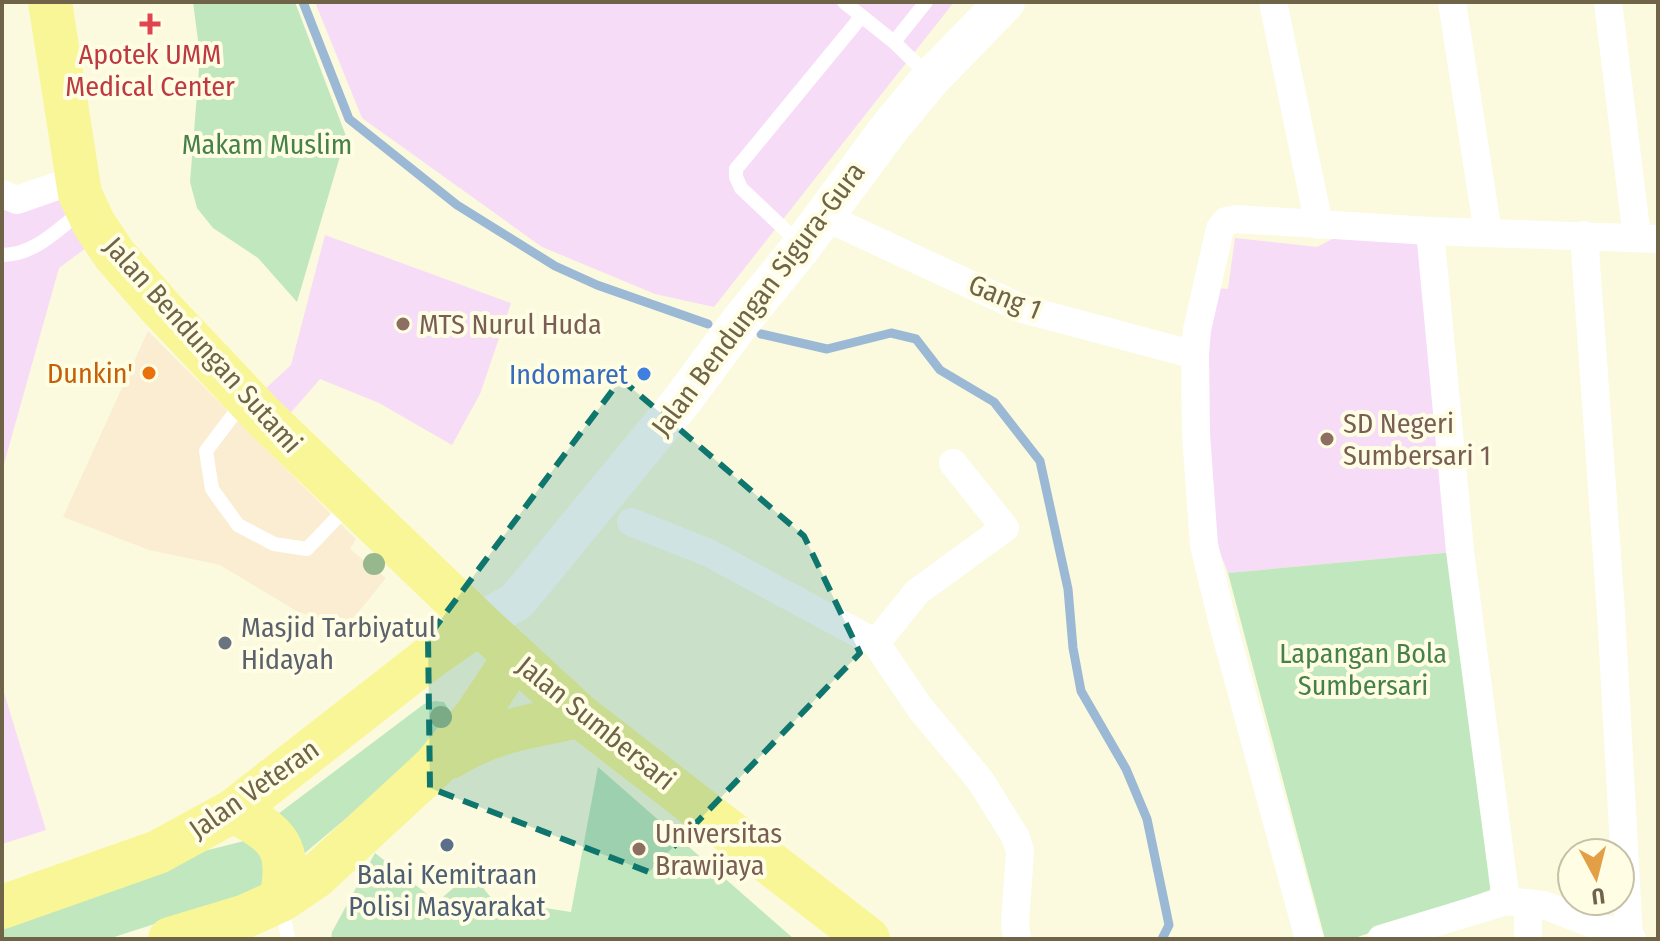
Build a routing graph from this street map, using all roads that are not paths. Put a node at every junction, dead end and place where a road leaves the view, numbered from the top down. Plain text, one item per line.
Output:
1 (50, 2) edge
2 (844, 2) edge
3 (926, 2) edge
4 (1005, 2) edge
5 (1273, 2) edge
6 (1452, 2) edge
7 (1608, 2) edge
8 (861, 17) junction
9 (894, 42) junction
10 (931, 78) junction
11 (2, 194) edge
12 (81, 194) junction
13 (1319, 225) junction
14 (813, 231) junction
15 (1430, 231) junction
16 (1488, 233) junction
17 (1584, 235) junction
18 (1647, 238) edge
19 (2, 255) edge
20 (1195, 355) junction
21 (245, 399) junction
22 (953, 463) dead end
23 (352, 502) junction
24 (631, 522) dead end
25 (517, 601) junction
26 (479, 623) junction
27 (876, 643) junction
28 (515, 657) junction
29 (580, 716) junction
30 (434, 767) junction
31 (233, 811) junction
32 (1517, 902) junction
33 (2, 907) edge
34 (266, 922) edge
35 (1631, 938) edge
36 (170, 939) edge
37 (868, 939) edge
38 (1017, 939) edge
39 (1309, 939) edge
40 (1381, 939) edge
41 (1528, 939) edge

1 - 12 main road, Jalan Bendungan Sutami
2 - 8 lane
3 - 9 lane
4 - 10 main road, Jalan Bendungan Sigura-Gura
5 - 13 street
6 - 16 street
7 - 18 street
8 - 9 lane
8 - 14 lane
9 - 10 lane
10 - 14 main road, Jalan Bendungan Sigura-Gura
11 - 12 street
12 - 19 lane
12 - 21 main road, Jalan Bendungan Sutami
13 - 15 street
13 - 20 street
14 - 20 street, Gang 1
14 - 25 main road, Jalan Bendungan Sigura-Gura
15 - 16 street
15 - 32 street
16 - 17 street
17 - 18 street
17 - 35 street
20 - 39 street
21 - 23 main road, Jalan Bendungan Sutami
21 - 23 lane
22 - 27 street
23 - 26 main road, Jalan Bendungan Sutami
24 - 27 street
25 - 26 main road
25 - 28 main road
26 - 28 main road, Jalan Sumbersari
26 - 31 main road, Jalan Veteran
27 - 38 street
28 - 29 main road, Jalan Sumbersari
28 - 30 main road
29 - 30 main road
29 - 37 main road, Jalan Sumbersari
30 - 34 main road
31 - 33 main road, Jalan Veteran
31 - 34 main road
32 - 35 street
32 - 40 street
32 - 41 street
34 - 36 main road

